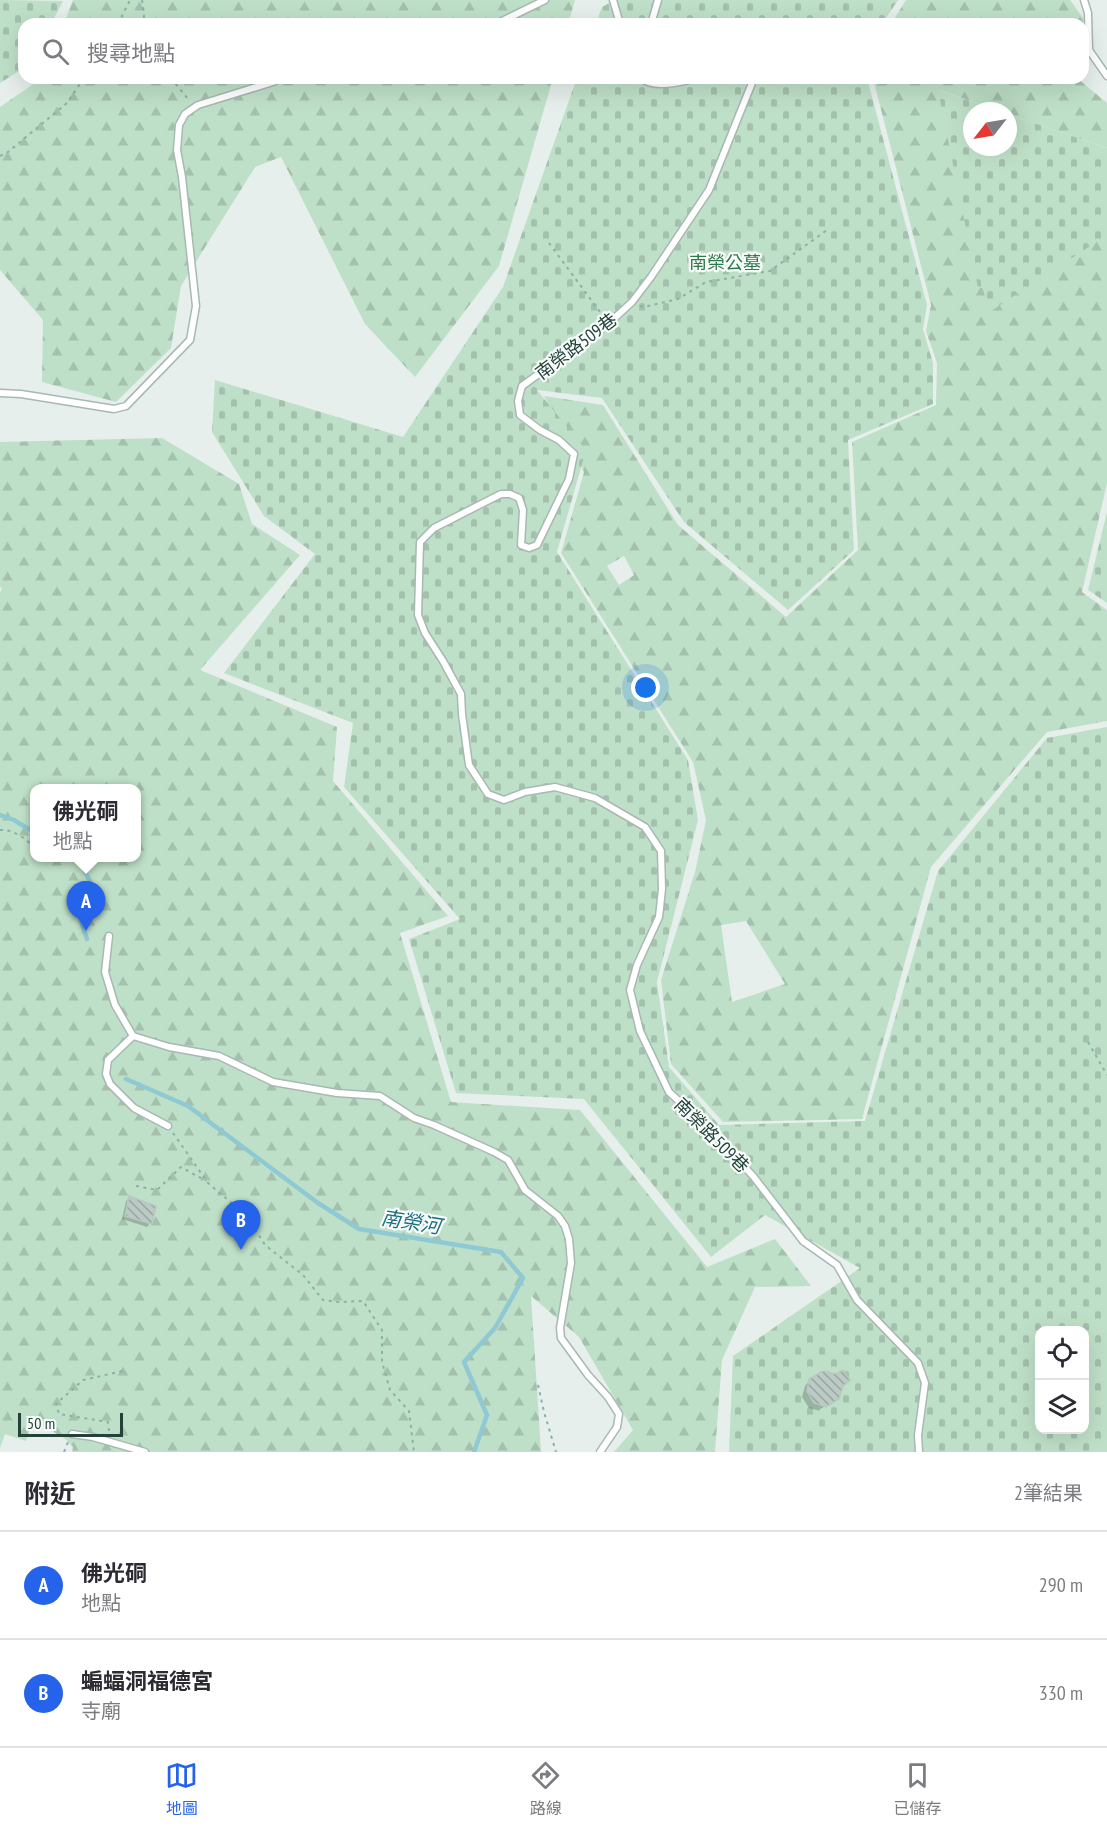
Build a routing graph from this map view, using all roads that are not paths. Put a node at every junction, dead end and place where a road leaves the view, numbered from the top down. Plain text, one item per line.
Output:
1 (545, 0) edge
2 (613, 0) edge
3 (658, 0) edge
4 (1084, 0) edge
5 (508, 18) edge
6 (618, 18) edge
7 (653, 18) edge
8 (1088, 18) edge
9 (1089, 50) edge
10 (1107, 76) edge
11 (263, 84) edge
12 (752, 84) edge
13 (0, 393) edge
14 (109, 936) dead end
15 (133, 1036) junction
16 (168, 1126) road end
17 (72, 1434) dead end
18 (144, 1452) edge
19 (600, 1452) edge
20 (919, 1452) edge

1 - 5 lane
2 - 6 lane
3 - 7 lane
4 - 8 lane
9 - 10 lane
11 - 13 lane
12 - 20 lane, 南榮路509巷
14 - 15 lane
15 - 16 lane
15 - 19 lane
17 - 18 lane

